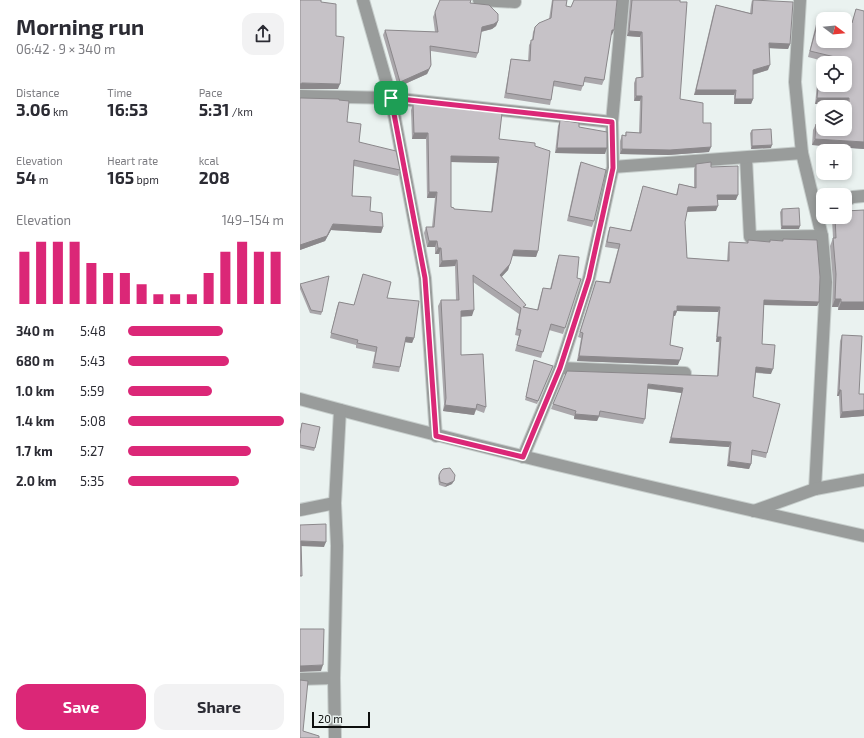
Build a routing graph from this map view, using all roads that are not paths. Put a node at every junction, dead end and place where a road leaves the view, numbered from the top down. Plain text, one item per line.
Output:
1 (363, 0) edge
2 (486, 0) edge
3 (623, 0) edge
4 (800, 0) edge
5 (515, 2) dead end
6 (300, 96) edge
7 (391, 98) junction
8 (612, 122) junction
9 (802, 153) junction
10 (746, 158) junction
11 (613, 168) junction
12 (864, 196) edge
13 (852, 198) edge
14 (816, 200) edge
15 (821, 224) edge
16 (822, 236) junction
17 (560, 368) junction
18 (685, 373) edge
19 (300, 399) edge
20 (340, 410) junction
21 (436, 436) junction
22 (523, 457) junction
23 (864, 480) edge
24 (815, 489) junction
25 (336, 503) junction
26 (300, 510) edge
27 (754, 511) junction
28 (864, 536) edge
29 (334, 678) junction
30 (300, 679) edge
31 (335, 738) edge

1 - 7 street
2 - 5 street
3 - 8 street
4 - 9 street
6 - 7 street
7 - 8 street
7 - 21 street
8 - 11 street
9 - 10 street
9 - 14 street
10 - 11 street
10 - 16 street
11 - 17 street
12 - 13 street
15 - 16 street
16 - 24 street
17 - 18 street
17 - 22 street
19 - 20 street
20 - 21 street
20 - 25 street
21 - 22 street
22 - 27 street
23 - 24 street
24 - 27 street
25 - 26 street
25 - 29 street
27 - 28 street
29 - 30 street
29 - 31 street

